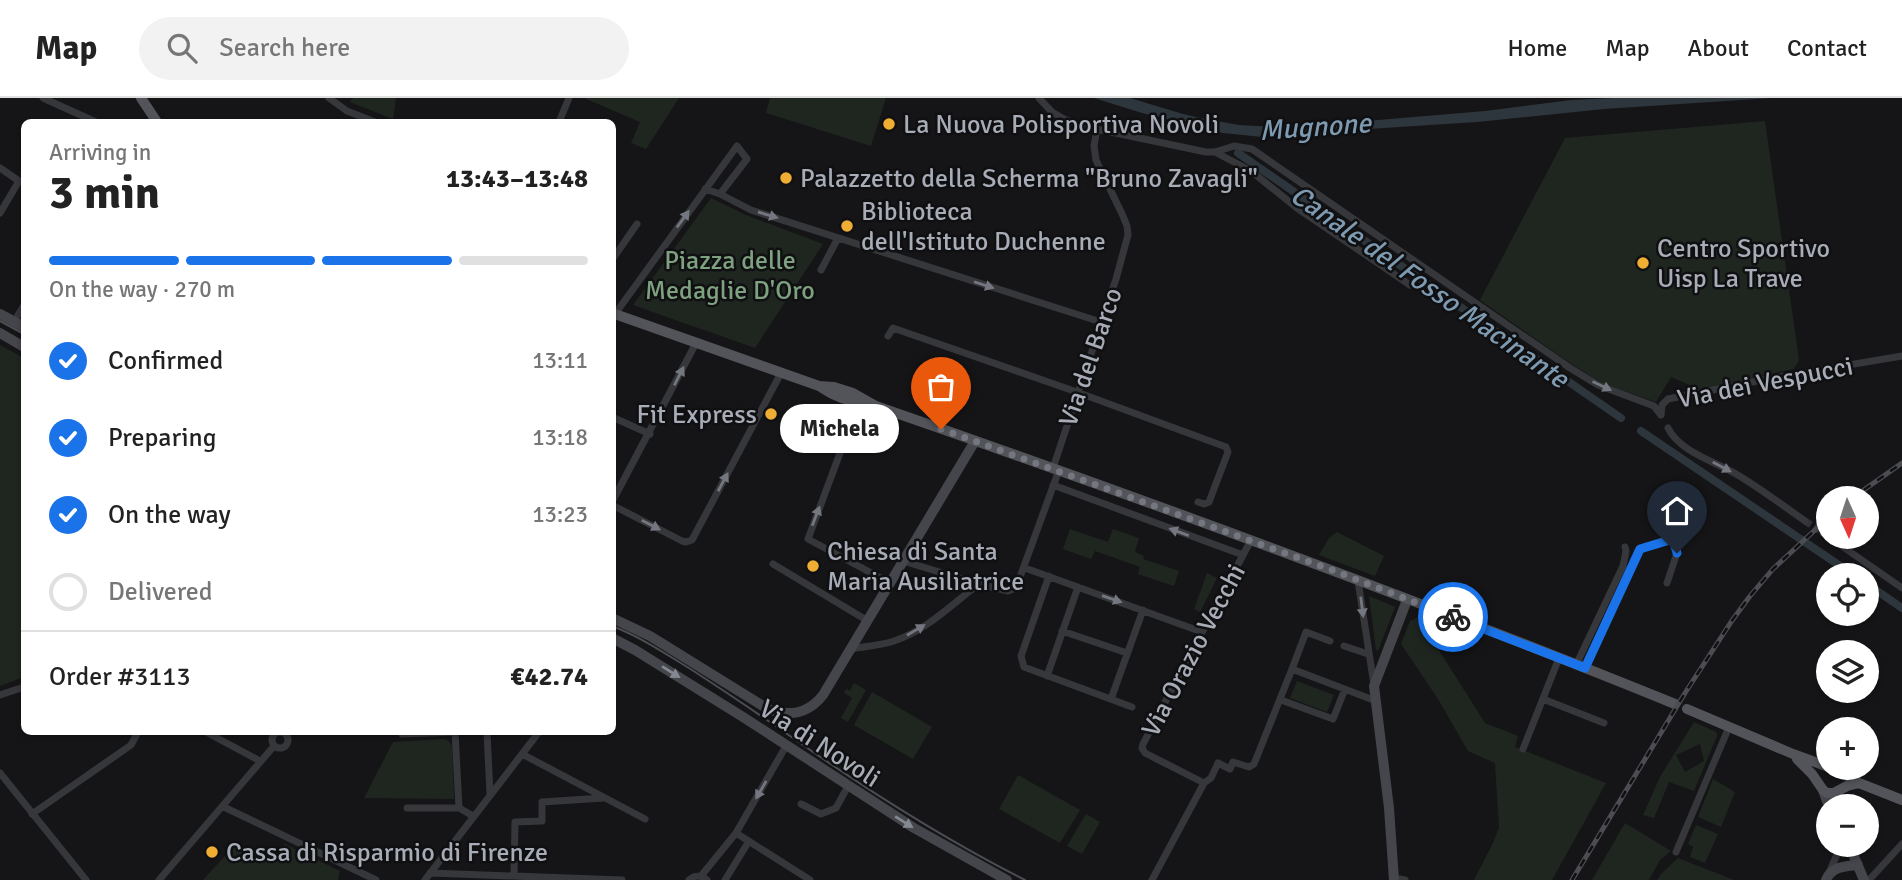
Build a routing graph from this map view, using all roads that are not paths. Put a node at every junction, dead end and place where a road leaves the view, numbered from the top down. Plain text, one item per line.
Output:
1 (43, 98) edge
2 (141, 98) edge
3 (569, 98) edge
4 (1039, 98) edge
5 (333, 99) edge
6 (89, 119) edge
7 (156, 119) edge
8 (367, 119) edge
9 (560, 119) edge
10 (1097, 129) junction
11 (1215, 152) junction
12 (0, 168) edge
13 (705, 189) junction
14 (720, 194) junction
15 (0, 213) edge
16 (637, 224) dead end
17 (838, 238) junction
18 (616, 254) edge
19 (821, 270) dead end
20 (1410, 285) dead end
21 (616, 311) edge
22 (20, 313) edge
23 (0, 314) edge
24 (616, 315) edge
25 (1101, 322) junction
26 (0, 333) edge
27 (888, 335) dead end
28 (696, 343) junction
29 (21, 345) edge
30 (1902, 356) edge
31 (781, 373) junction
32 (1077, 393) junction
33 (864, 403) junction
34 (616, 418) edge
35 (1668, 428) dead end
36 (650, 434) junction
37 (975, 441) junction
38 (1056, 469) junction
39 (1054, 485) junction
40 (616, 496) edge
41 (1198, 502) dead end
42 (616, 505) edge
43 (1805, 521) tunnel mouth
44 (1251, 540) junction
45 (1625, 547) dead end
46 (1847, 550) edge
47 (1243, 555) junction
48 (903, 561) junction
49 (773, 564) dead end
50 (1024, 568) junction
51 (1049, 576) junction
52 (1618, 576) junction
53 (1358, 581) junction
54 (890, 583) junction
55 (1625, 583) junction
56 (1667, 583) dead end
57 (979, 584) junction
58 (1078, 587) junction
59 (1902, 588) edge
60 (1407, 600) junction
61 (1143, 610) junction
62 (616, 620) edge
63 (868, 621) junction
64 (1062, 631) junction
65 (1202, 632) junction
66 (616, 640) edge
67 (1331, 641) dead end
68 (1345, 646) dead end
69 (851, 649) junction
70 (1127, 653) junction
71 (1368, 654) junction
72 (1559, 658) junction
73 (1580, 667) junction
74 (1292, 669) junction
75 (1047, 676) junction
76 (1374, 686) junction
77 (21, 688) edge
78 (1345, 689) junction
79 (0, 695) edge
80 (1111, 699) junction
81 (1543, 699) junction
82 (1281, 700) junction
83 (1376, 701) junction
84 (1675, 704) dead end
85 (1132, 707) dead end
86 (1687, 709) dead end
87 (1604, 723) dead end
88 (1729, 727) junction
89 (136, 735) edge
90 (212, 735) edge
91 (275, 735) edge
92 (286, 735) edge
93 (292, 735) edge
94 (455, 735) edge
95 (487, 735) edge
96 (538, 735) edge
97 (288, 739) junction
98 (786, 746) junction
99 (276, 747) junction
100 (1523, 749) dead end
101 (522, 754) junction
102 (1793, 754) junction
103 (260, 761) junction
104 (1816, 763) edge
105 (0, 773) edge
106 (1820, 780) edge
107 (1843, 780) edge
108 (1853, 780) edge
109 (1204, 783) junction
110 (1859, 783) junction
111 (848, 786) junction
112 (1821, 787) junction
113 (1840, 790) junction
114 (1824, 794) edge
115 (1838, 794) edge
116 (491, 795) junction
117 (604, 798) junction
118 (1902, 800) edge
119 (801, 804) dead end
120 (226, 808) junction
121 (407, 808) dead end
122 (459, 808) junction
123 (32, 814) junction
124 (473, 816) junction
125 (645, 819) dead end
126 (736, 833) junction
127 (749, 841) junction
128 (1902, 844) edge
129 (1676, 852) dead end
130 (1836, 857) edge
131 (1854, 857) edge
132 (1858, 865) junction
133 (514, 876) junction
134 (427, 877) edge
135 (1828, 877) edge
136 (704, 878) edge
137 (568, 879) edge
138 (1398, 879) edge
139 (86, 880) edge
140 (161, 880) edge
141 (376, 880) edge
142 (622, 880) edge
143 (688, 880) edge
144 (725, 880) edge
145 (810, 880) edge
146 (1007, 880) edge
147 (1152, 880) edge
148 (1864, 880) edge
149 (1869, 880) edge

1 - 6 street
2 - 7 main road
3 - 9 street
4 - 10 street, Via dei Vespucci
5 - 8 street
10 - 11 street, Via dei Vespucci
10 - 25 street, Via del Barco
11 - 20 street, Via dei Vespucci
11 -> 30 street, Via dei Vespucci
12 - 15 street
13 - 14 street
13 - 14 street
21 -> 13 street
14 -> 17 street
16 - 18 street
17 - 19 street
17 -> 25 street
22 - 23 street
24 - 28 main road
25 - 32 street, Via del Barco
26 - 29 street
27 - 32 street
28 - 31 main road
36 -> 28 street
31 - 33 main road
42 -> 31 street
32 - 38 street, Via del Barco
32 - 41 street
33 - 37 main road
54 -> 33 street
34 - 36 street
35 -> 43 street, Via dei Vespucci
36 - 40 street
37 - 38 main road
37 - 48 street
38 - 39 street, Via del Barco
38 - 44 main road
47 -> 39 street
39 - 50 street, Via del Barco
44 - 47 street, Via Orazio Vecchi
44 - 53 main road
45 - 52 street
46 - 59 street
47 - 65 street, Via Orazio Vecchi
48 - 54 street
48 - 57 street
49 - 63 street
50 - 51 street
50 - 57 street
51 - 58 street
51 - 75 street
52 - 55 street
52 - 73 street
53 - 60 main road
53 -> 71 street
54 - 63 street
55 - 56 street
55 - 73 street
69 -> 57 street
58 -> 61 street
58 - 64 street
60 - 72 main road
60 - 76 street
61 - 65 street
61 - 70 street
62 - 69 street, Via di Novoli
63 - 69 street
64 - 70 street
64 - 75 street
65 - 109 street, Via Orazio Vecchi
66 -> 98 street, Via di Novoli
67 - 74 street
68 - 71 street
70 - 80 street
71 - 76 street
72 - 73 main road
72 - 81 street
73 - 84 main road
74 - 78 street
74 - 82 street
75 - 80 street
76 - 83 street
77 - 79 street
78 - 82 street
78 - 83 street
80 - 85 street
81 - 87 street
81 - 100 street
82 - 109 street
83 - 138 street
86 - 88 main road
88 - 102 main road
88 - 129 street
89 - 123 street
90 - 103 street
91 - 99 street
92 - 97 street
93 - 97 street
94 - 122 street
95 - 116 street
96 - 101 street
97 - 99 street
98 - 111 street, Via di Novoli
98 -> 126 street
99 - 103 street
99 - 120 street
101 - 116 street
101 - 117 street
102 - 104 main road
102 - 112 main road
103 - 140 street
105 - 123 street
106 - 112 main road
107 - 113 main road
108 - 110 main road
109 - 147 street
110 - 113 main road
110 - 118 main road
111 - 119 street
111 -> 146 street, Via di Novoli
112 - 113 main road
112 - 114 street
113 - 115 street
116 - 124 street
117 - 125 street
117 - 133 street
120 - 140 street
120 - 141 street
121 - 122 street
122 - 124 street
123 - 139 street
124 - 134 street
126 - 127 street
126 - 136 street
127 - 144 street
127 - 145 street
128 - 149 street
130 - 135 street
131 - 132 street
132 - 135 street
132 - 148 street
133 - 134 street
133 - 137 street
136 - 143 street
137 - 142 street

